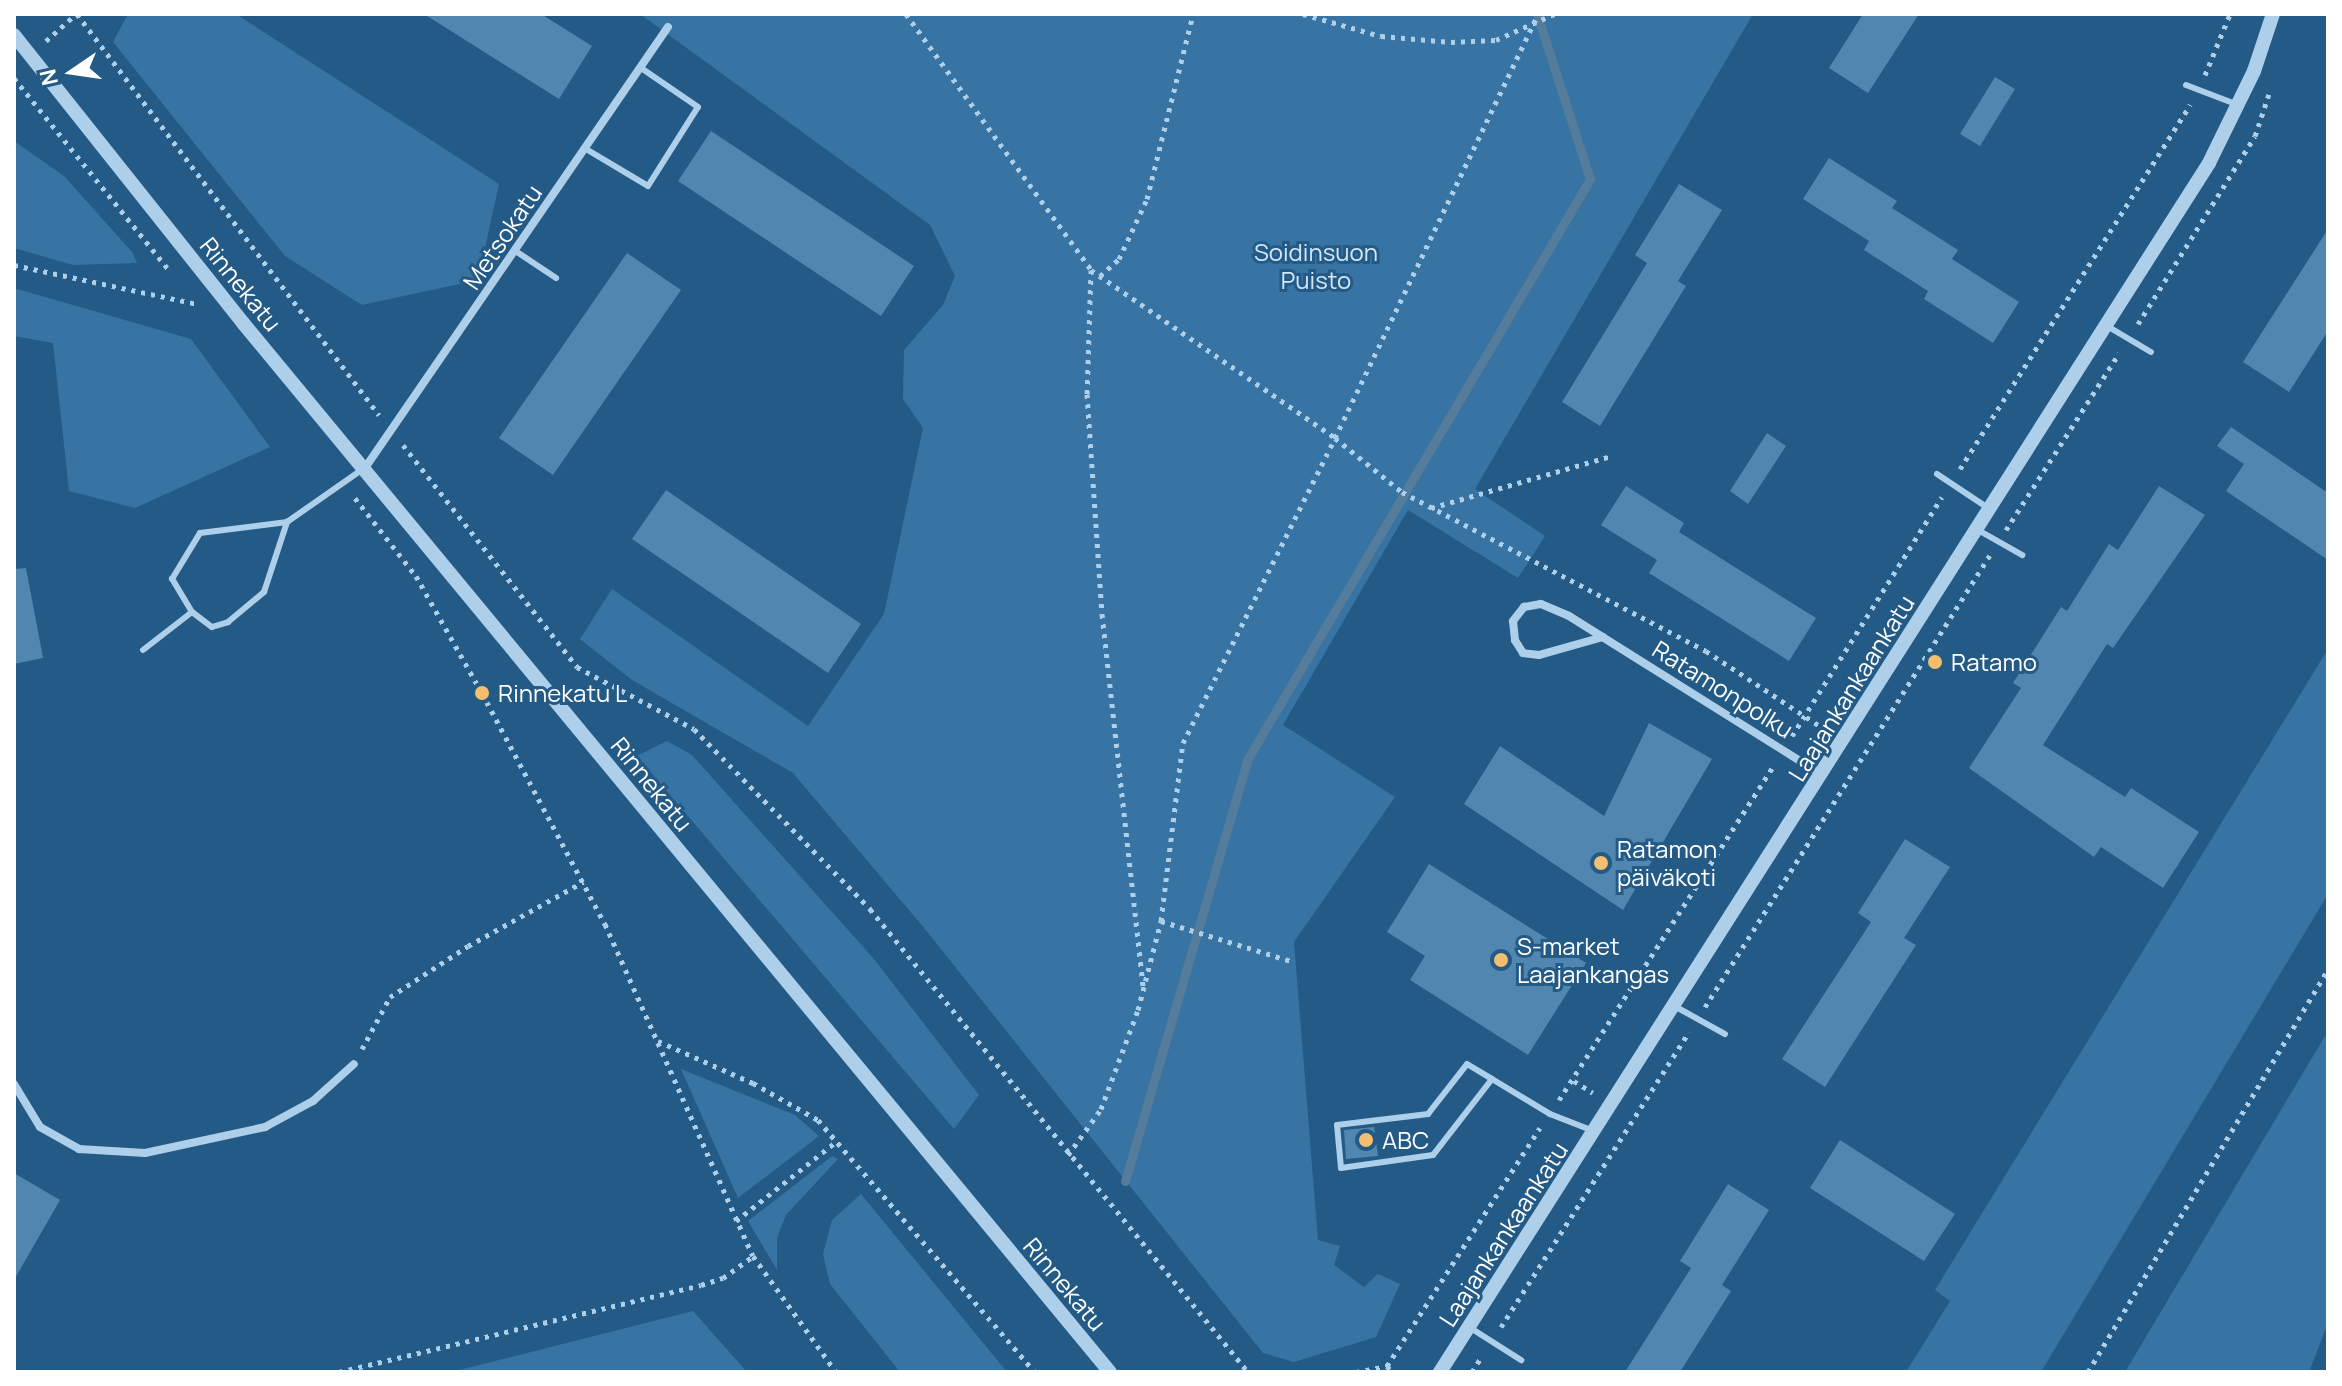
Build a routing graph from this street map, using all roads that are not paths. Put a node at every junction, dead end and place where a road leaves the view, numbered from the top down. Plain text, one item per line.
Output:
1 (2273, 14) edge
2 (668, 27) dead end
3 (14, 35) edge
4 (641, 68) junction
5 (2186, 85) dead end
6 (2238, 105) junction
7 (586, 149) junction
8 (517, 252) junction
9 (556, 278) dead end
10 (2107, 326) junction
11 (2151, 352) dead end
12 (365, 468) junction
13 (1937, 474) dead end
14 (1991, 510) junction
15 (287, 522) junction
16 (1978, 530) junction
17 (2022, 555) dead end
18 (192, 612) junction
19 (1603, 637) junction
20 (143, 650) dead end
21 (1821, 774) junction
22 (1676, 1007) junction
23 (1725, 1034) dead end
24 (354, 1064) road end
25 (1492, 1079) junction
26 (14, 1084) edge
27 (1594, 1131) junction
28 (1469, 1327) junction
29 (1521, 1360) dead end
30 (1110, 1372) edge
31 (1440, 1372) edge

1 - 6 street, Laajankankaankatu
2 - 4 street, Metsokatu
3 - 12 street, Rinnekatu
4 - 7 street, Metsokatu
4 - 7 lane
5 - 6 lane
6 - 10 street, Laajankankaankatu
7 - 8 street, Metsokatu
8 - 9 lane
8 - 12 street, Metsokatu
10 - 11 lane
10 - 14 street, Laajankankaankatu
12 - 15 lane
12 - 30 street, Rinnekatu
13 - 14 lane
14 - 16 street, Laajankankaankatu
15 - 18 lane
15 - 18 lane
16 - 17 lane
16 - 21 street, Laajankankaankatu
18 - 20 lane
19 - 19 street, Ratamonpolku
19 - 21 street, Ratamonpolku
21 - 22 street, Laajankankaankatu
22 - 23 lane
22 - 27 street, Laajankankaankatu
24 - 26 street
25 - 25 lane
25 - 27 lane
27 - 28 street, Laajankankaankatu
28 - 29 lane
28 - 31 street, Laajankankaankatu

